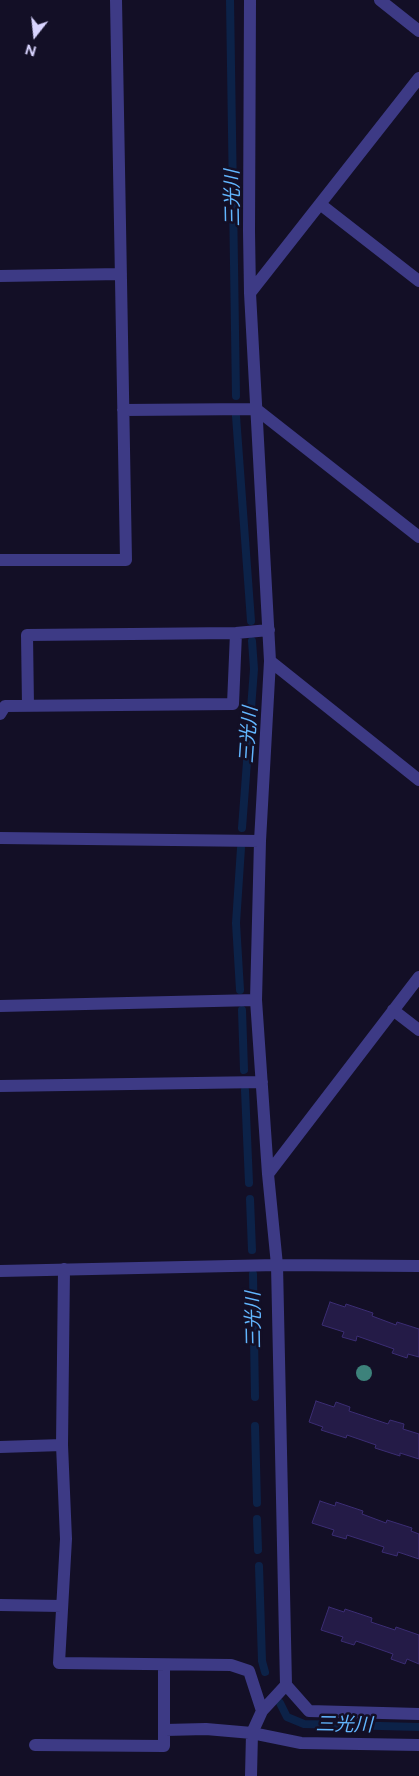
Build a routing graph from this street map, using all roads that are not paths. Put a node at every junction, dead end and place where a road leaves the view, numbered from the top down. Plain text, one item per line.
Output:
1 (116, 0) edge
2 (250, 0) edge
3 (380, 0) edge
4 (419, 31) edge
5 (419, 78) edge
6 (320, 204) junction
7 (121, 274) junction
8 (0, 276) edge
9 (419, 281) edge
10 (250, 293) junction
11 (250, 409) junction
12 (123, 410) junction
13 (419, 537) edge
14 (0, 560) edge
15 (269, 630) junction
16 (236, 633) junction
17 (270, 661) junction
18 (28, 706) junction
19 (0, 714) edge
20 (419, 780) edge
21 (0, 838) edge
22 (260, 840) junction
23 (419, 977) edge
24 (256, 1000) junction
25 (0, 1006) edge
26 (393, 1010) junction
27 (419, 1030) edge
28 (262, 1082) junction
29 (0, 1086) edge
30 (268, 1174) junction
31 (277, 1265) junction
32 (419, 1266) edge
33 (64, 1269) junction
34 (0, 1271) edge
35 (62, 1445) junction
36 (0, 1447) edge
37 (0, 1605) edge
38 (62, 1606) junction
39 (164, 1665) junction
40 (286, 1685) junction
41 (262, 1711) junction
42 (419, 1714) edge
43 (165, 1730) junction
44 (252, 1733) junction
45 (419, 1744) edge
46 (35, 1745) dead end
47 (251, 1776) edge

1 - 7 street
2 - 10 street
3 - 4 street
5 - 6 street
6 - 9 street
6 - 10 street
7 - 8 street
7 - 12 street
10 - 11 street
11 - 12 street
11 - 13 street
11 - 15 street
12 - 14 street
15 - 16 street
15 - 17 street
16 - 18 street
16 - 18 street
17 - 20 street
17 - 22 street
18 - 19 street
21 - 22 street
22 - 24 street
23 - 26 street
24 - 25 street
24 - 28 street
26 - 27 street
26 - 30 street
28 - 29 street
28 - 30 street
30 - 31 street
31 - 32 street
31 - 33 street
31 - 40 street
33 - 34 street
33 - 35 street
35 - 36 street
35 - 38 street
37 - 38 street
38 - 39 street
39 - 41 street
39 - 43 street
40 - 41 street
40 - 42 street
41 - 44 street
43 - 44 street
43 - 46 street
44 - 45 street
44 - 47 street

